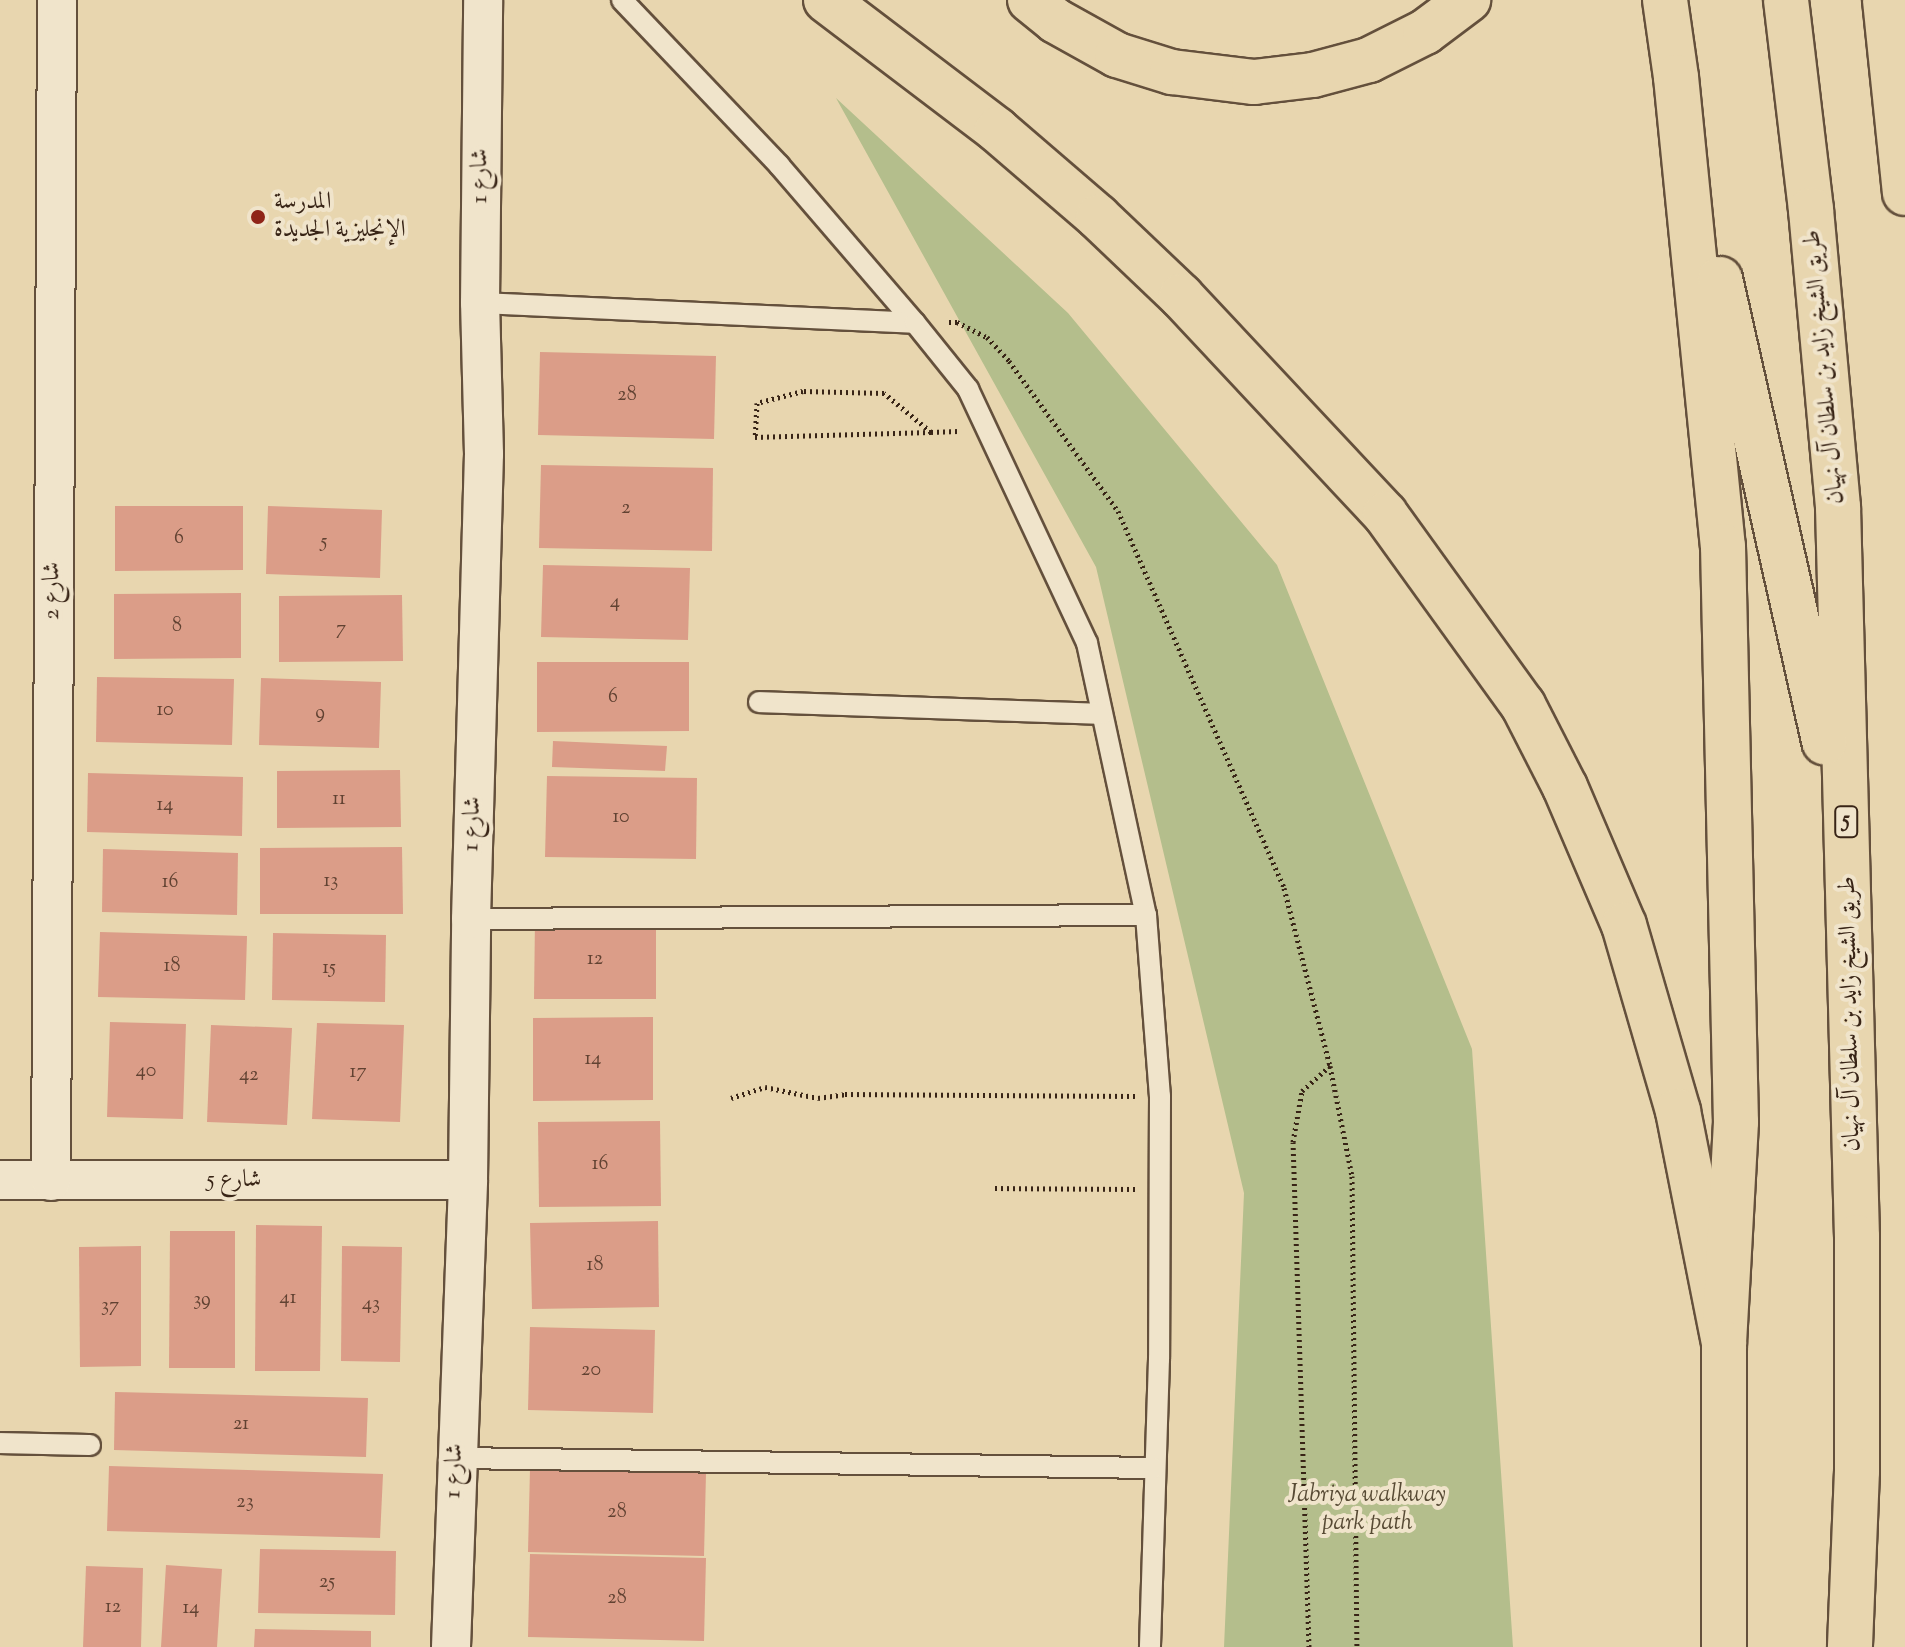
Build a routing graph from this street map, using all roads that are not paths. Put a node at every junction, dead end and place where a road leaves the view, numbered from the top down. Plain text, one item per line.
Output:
1 (57, 0) edge
2 (483, 0) edge
3 (622, 0) edge
4 (826, 0) edge
5 (1030, 0) edge
6 (1468, 0) edge
7 (1665, 0) edge
8 (1786, 0) edge
9 (1885, 0) edge
10 (1676, 77) junction
11 (1905, 193) edge
12 (480, 303) junction
13 (915, 323) junction
14 (759, 702) dead end
15 (1102, 714) junction
16 (1847, 846) junction
17 (1146, 915) junction
18 (471, 919) junction
19 (0, 1180) edge
20 (468, 1180) junction
21 (51, 1181) junction
22 (1724, 1343) junction
23 (0, 1443) edge
24 (90, 1445) dead end
25 (455, 1458) junction
26 (1154, 1468) junction
27 (451, 1647) edge
28 (1150, 1647) edge
29 (1724, 1647) edge
30 (1850, 1647) edge

1 - 21 street, شارع 2
2 - 12 street, شارع 1
3 - 13 lane
4 - 22 highway
5 - 6 highway
7 - 10 highway
8 - 16 highway, طريق الشيخ زايد بن سلطان آل نهيان / 5
9 - 11 highway
10 - 16 highway
10 - 22 highway
12 - 13 lane
12 - 18 street, شارع 1
13 - 15 lane
14 - 15 lane
15 - 17 lane
16 - 30 highway, طريق الشيخ زايد بن سلطان آل نهيان / 5
17 - 18 lane
17 - 26 lane
18 - 20 street, شارع 1
19 - 21 street, شارع 5
20 - 21 street, شارع 5
20 - 25 street, شارع 1
22 - 29 highway
23 - 24 lane
25 - 26 lane
25 - 27 street, شارع 1
26 - 28 lane

